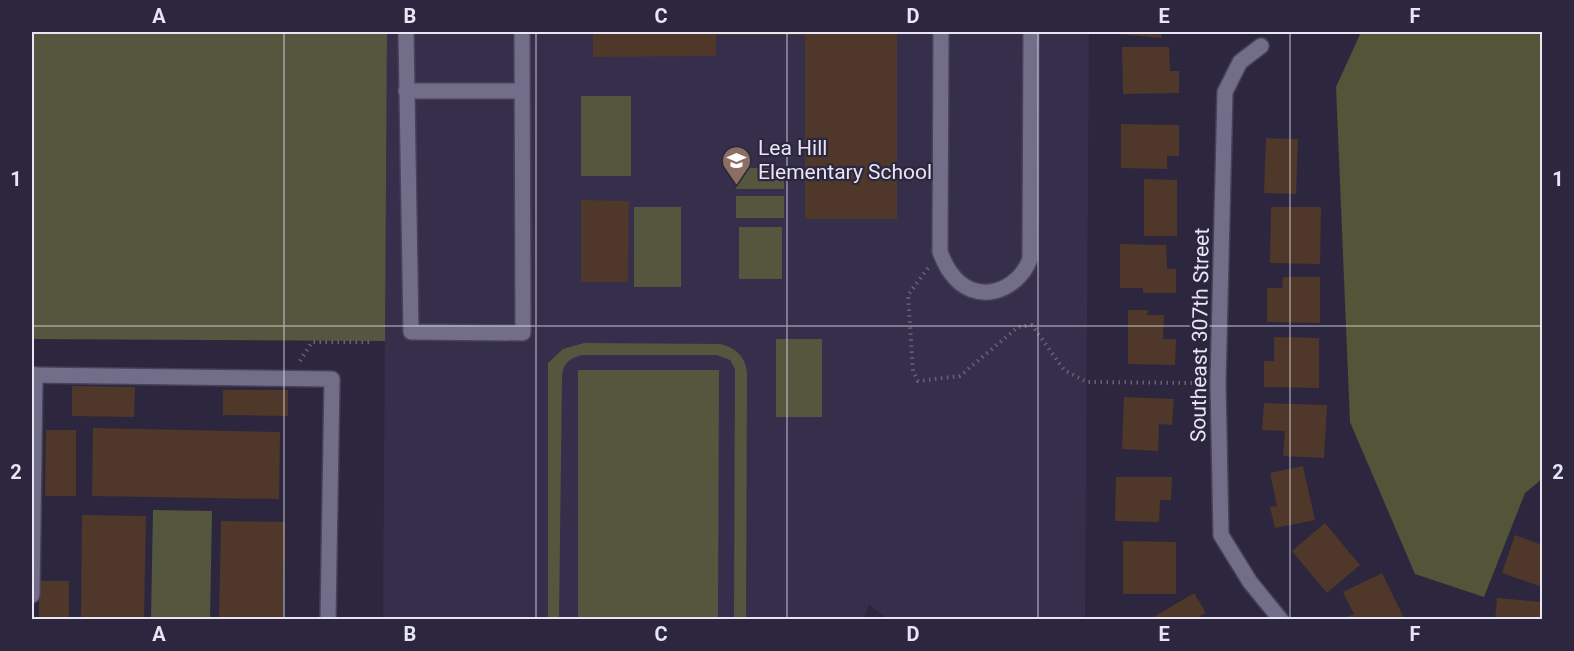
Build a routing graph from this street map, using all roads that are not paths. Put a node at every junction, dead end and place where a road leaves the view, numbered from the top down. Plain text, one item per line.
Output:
1 (406, 32) edge
2 (522, 32) edge
3 (941, 32) edge
4 (1031, 32) edge
5 (1261, 46) dead end
6 (522, 91) junction
7 (406, 92) junction
8 (33, 375) edge
9 (32, 595) edge
10 (328, 620) edge
11 (1281, 620) edge

1 - 7 street
2 - 6 street
3 - 4 street
5 - 11 street, Southeast 307th Street
6 - 7 street
6 - 7 street
8 - 9 street
8 - 10 street

